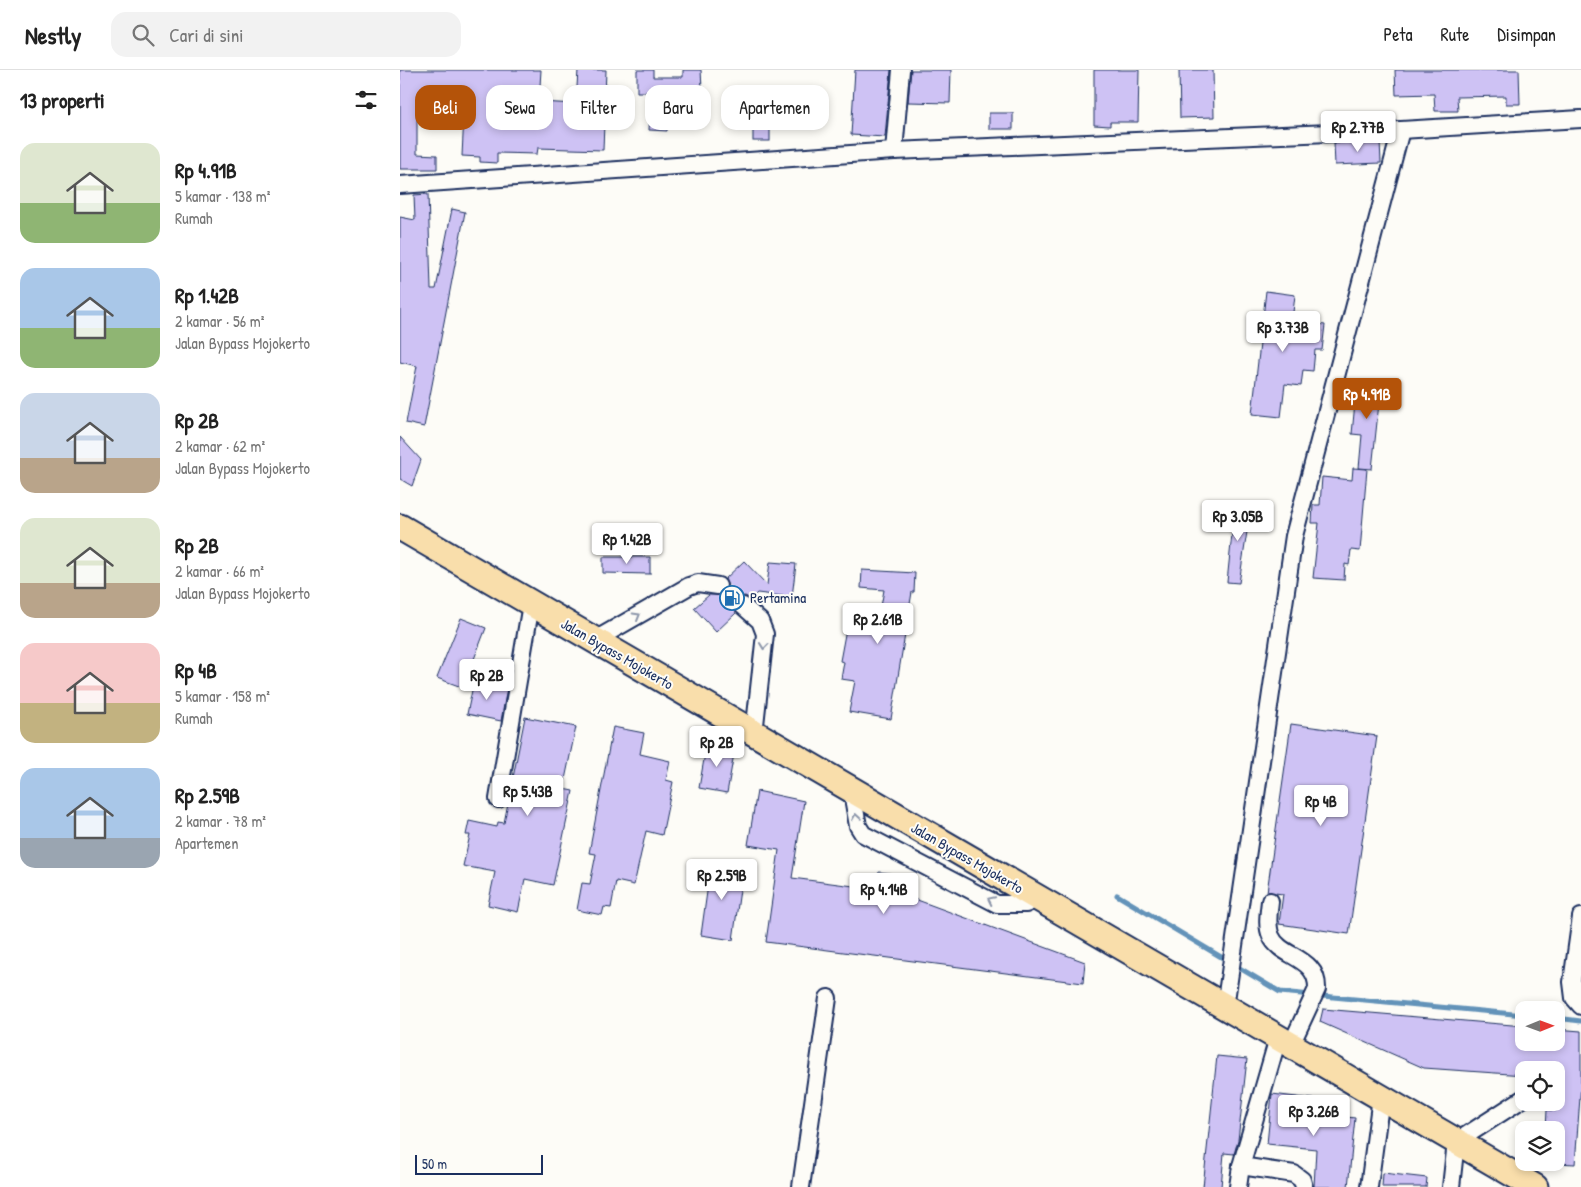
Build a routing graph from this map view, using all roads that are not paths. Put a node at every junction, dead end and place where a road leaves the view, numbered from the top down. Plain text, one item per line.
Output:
1 (901, 70) edge
2 (1581, 119) edge
3 (1401, 130) junction
4 (894, 151) junction
5 (400, 185) edge
6 (400, 527) edge
7 (718, 586) tunnel mouth
8 (530, 604) junction
9 (743, 606) tunnel mouth
10 (595, 640) junction
11 (754, 734) junction
12 (498, 799) dead end
13 (1270, 901) dead end
14 (1581, 917) edge
15 (828, 998) dead end
16 (1581, 1006) edge
17 (1225, 1007) junction
18 (1284, 1042) junction
19 (1381, 1097) junction
20 (1515, 1104) edge
21 (1456, 1142) junction
22 (1241, 1166) junction
23 (801, 1187) edge
24 (1238, 1187) edge
25 (1304, 1187) edge
26 (1369, 1187) edge
27 (1451, 1187) edge
28 (1535, 1187) edge

1 - 4 street
2 - 3 street
3 - 4 street
3 - 17 street
4 - 5 street
6 - 8 highway, Jalan Bypass Mojokerto
10 -> 7 street
8 - 10 highway, Jalan Bypass Mojokerto
8 - 12 street
9 -> 11 street
10 - 11 highway, Jalan Bypass Mojokerto
11 - 17 highway, Jalan Bypass Mojokerto
13 - 18 street
14 - 16 street
15 - 23 street
17 - 18 highway, Jalan Bypass Mojokerto
18 - 19 highway, Jalan Bypass Mojokerto
18 - 22 street
19 - 21 highway, Jalan Bypass Mojokerto
19 - 26 street
20 - 21 street
21 - 27 street
21 - 28 highway, Jalan Bypass Mojokerto
22 - 24 street
22 - 25 street

